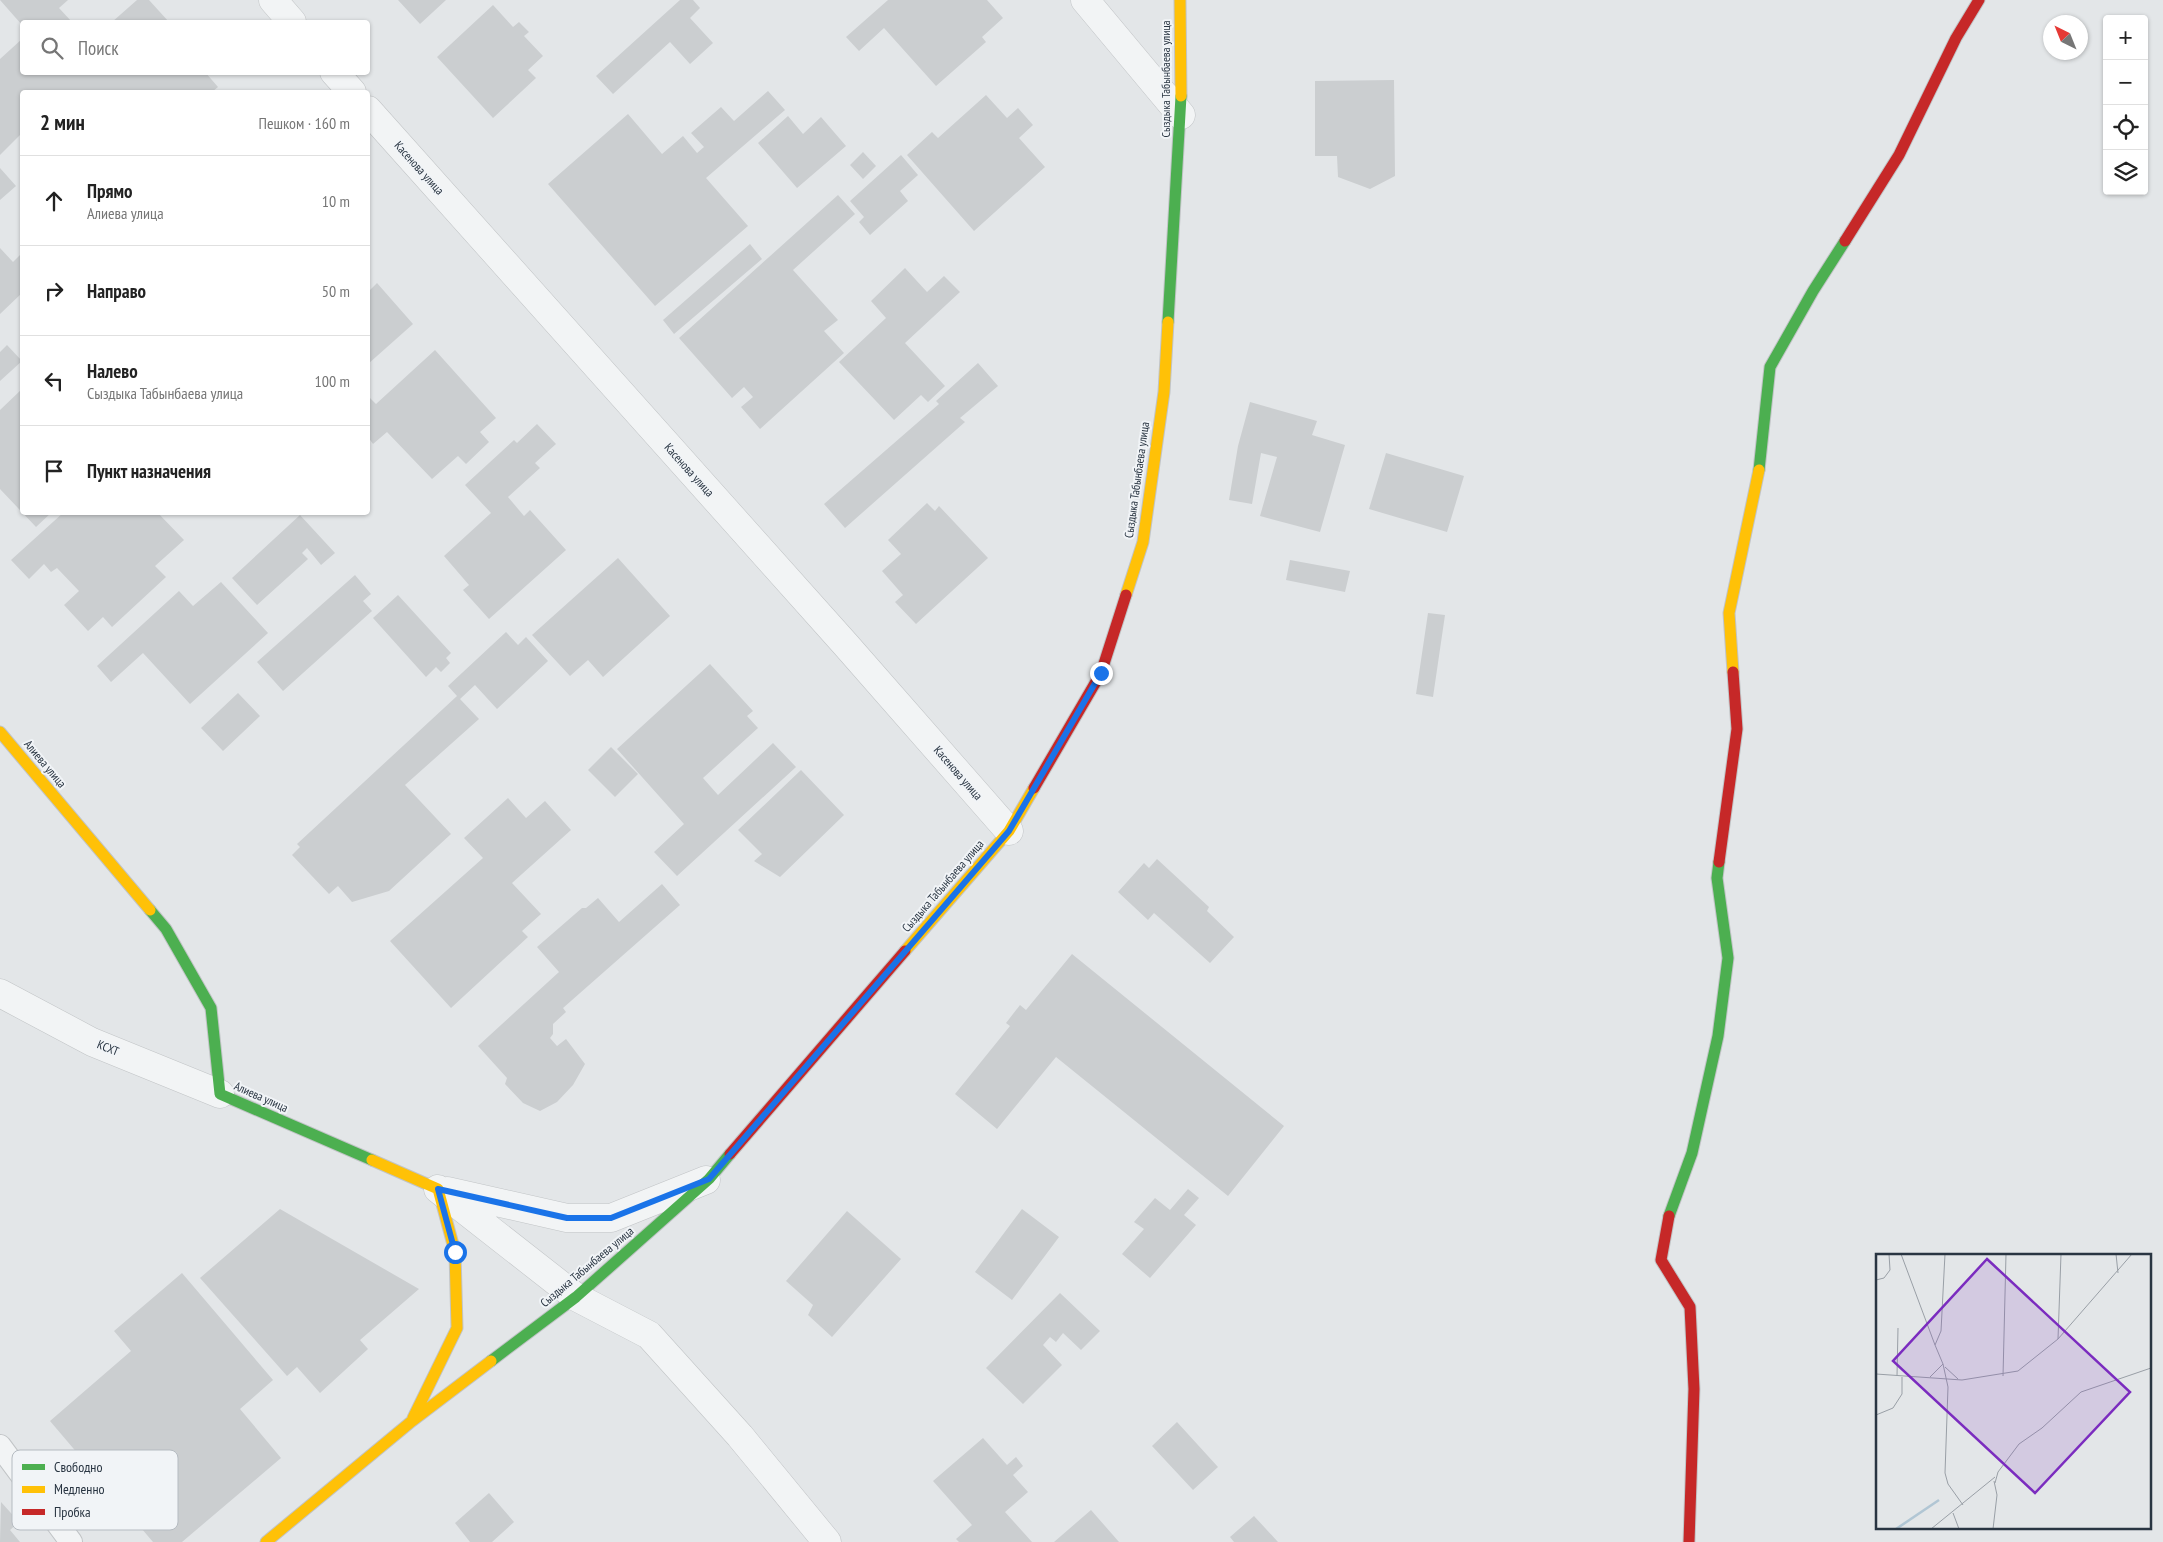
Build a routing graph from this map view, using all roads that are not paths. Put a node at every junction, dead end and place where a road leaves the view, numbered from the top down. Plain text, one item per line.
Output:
1 (273, 0) edge
2 (1085, 0) edge
3 (1180, 0) edge
4 (1978, 0) edge
5 (290, 20) edge
6 (337, 75) edge
7 (350, 90) edge
8 (370, 112) edge
9 (1181, 115) junction
10 (0, 732) edge
11 (1009, 831) junction
12 (0, 993) edge
13 (220, 1094) junction
14 (709, 1179) junction
15 (438, 1189) junction
16 (576, 1297) junction
17 (412, 1421) junction
18 (0, 1446) edge
19 (12, 1462) edge
20 (62, 1530) edge
21 (71, 1542) edge
22 (266, 1542) edge
23 (827, 1542) edge
24 (1689, 1542) edge

1 - 5 street
2 - 9 street
3 - 9 street, Сыздыка Табынбаева улица
4 - 24 street
6 - 7 street
8 - 11 street, Касенова улица
9 - 11 street, Сыздыка Табынбаева улица
10 - 13 street, Алиева улица
11 - 14 street, Сыздыка Табынбаева улица
12 - 13 street, КСХТ
13 - 15 street, Алиева улица
14 - 15 street
14 - 16 street, Сыздыка Табынбаева улица
15 - 16 street
15 - 17 street
16 - 17 street, Сыздыка Табынбаева улица
16 - 23 street
17 - 22 street, Сыздыка Табынбаева улица
18 - 19 lane
20 - 21 lane

